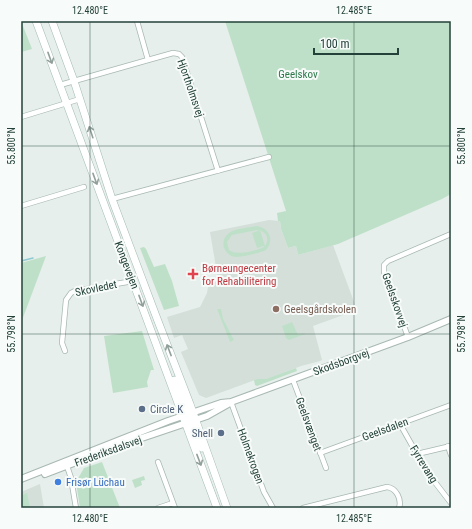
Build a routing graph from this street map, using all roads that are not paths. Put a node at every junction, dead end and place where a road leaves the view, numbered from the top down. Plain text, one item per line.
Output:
1 (36, 21) edge
2 (52, 21) edge
3 (137, 21) edge
4 (148, 60) junction
5 (74, 80) junction
6 (60, 85) junction
7 (80, 99) junction
8 (67, 104) junction
9 (21, 117) edge
10 (269, 157) dead end
11 (218, 171) junction
12 (84, 187) dead end
13 (112, 199) junction
14 (21, 206) edge
15 (451, 234) edge
16 (133, 280) junction
17 (451, 319) edge
18 (408, 337) junction
19 (65, 351) dead end
20 (293, 380) junction
21 (231, 402) junction
22 (451, 405) edge
23 (188, 414) junction
24 (190, 422) junction
25 (400, 424) junction
26 (450, 446) edge
27 (320, 453) junction
28 (417, 454) junction
29 (451, 455) edge
30 (158, 462) dead end
31 (66, 463) junction
32 (326, 468) dead end
33 (21, 479) edge
34 (21, 482) edge
35 (173, 503) junction
36 (451, 503) edge
37 (76, 508) edge
38 (158, 508) edge
39 (174, 508) edge
40 (217, 508) edge
41 (227, 508) edge
42 (273, 508) edge
43 (303, 508) edge
44 (399, 508) edge

1 -> 6 main road, Kongevejen
2 - 5 main road, Kongevejen
3 - 4 street
4 - 5 street, Hjortholmsvej
4 - 11 street, Hjortholmsvej
5 - 6 street, Hjortholmsvej
5 - 7 main road, Kongevejen
6 - 8 main road, Kongevejen
7 - 8 street
13 -> 7 main road, Kongevejen
8 - 9 street
8 -> 16 main road, Kongevejen
10 - 11 street
11 - 13 street
12 - 14 street
23 -> 13 main road, Kongevejen
15 - 18 street, Geelsskovvej
16 - 19 street, Skovledet
16 -> 23 main road, Kongevejen
17 - 18 street, Skodsborgvej
18 - 20 street, Skodsborgvej
20 - 21 street, Skodsborgvej
20 - 27 street, Geelsvænget
21 - 23 street, Skodsborgvej
21 - 24 street, Skodsborgvej
21 - 42 street, Holmekrogen
22 - 25 street, Geelsdalen
23 - 24 main road, Kongevejen
23 - 24 main road, Kongevejen
23 - 31 street, Frederiksdalsvej
24 - 31 street, Frederiksdalsvej
24 -> 40 main road, Kongevejen
24 - 41 main road, Kongevejen
25 - 27 street, Geelsdalen
25 - 28 street, Fyrrevang
26 - 28 street
26 - 29 street
27 - 32 street, Geelsvænget
28 - 36 street, Fyrrevang
30 - 35 street
31 - 33 street, Frederiksdalsvej
31 - 34 street, Frederiksdalsvej
31 - 37 street
35 - 38 street
35 - 39 street
43 - 44 street

